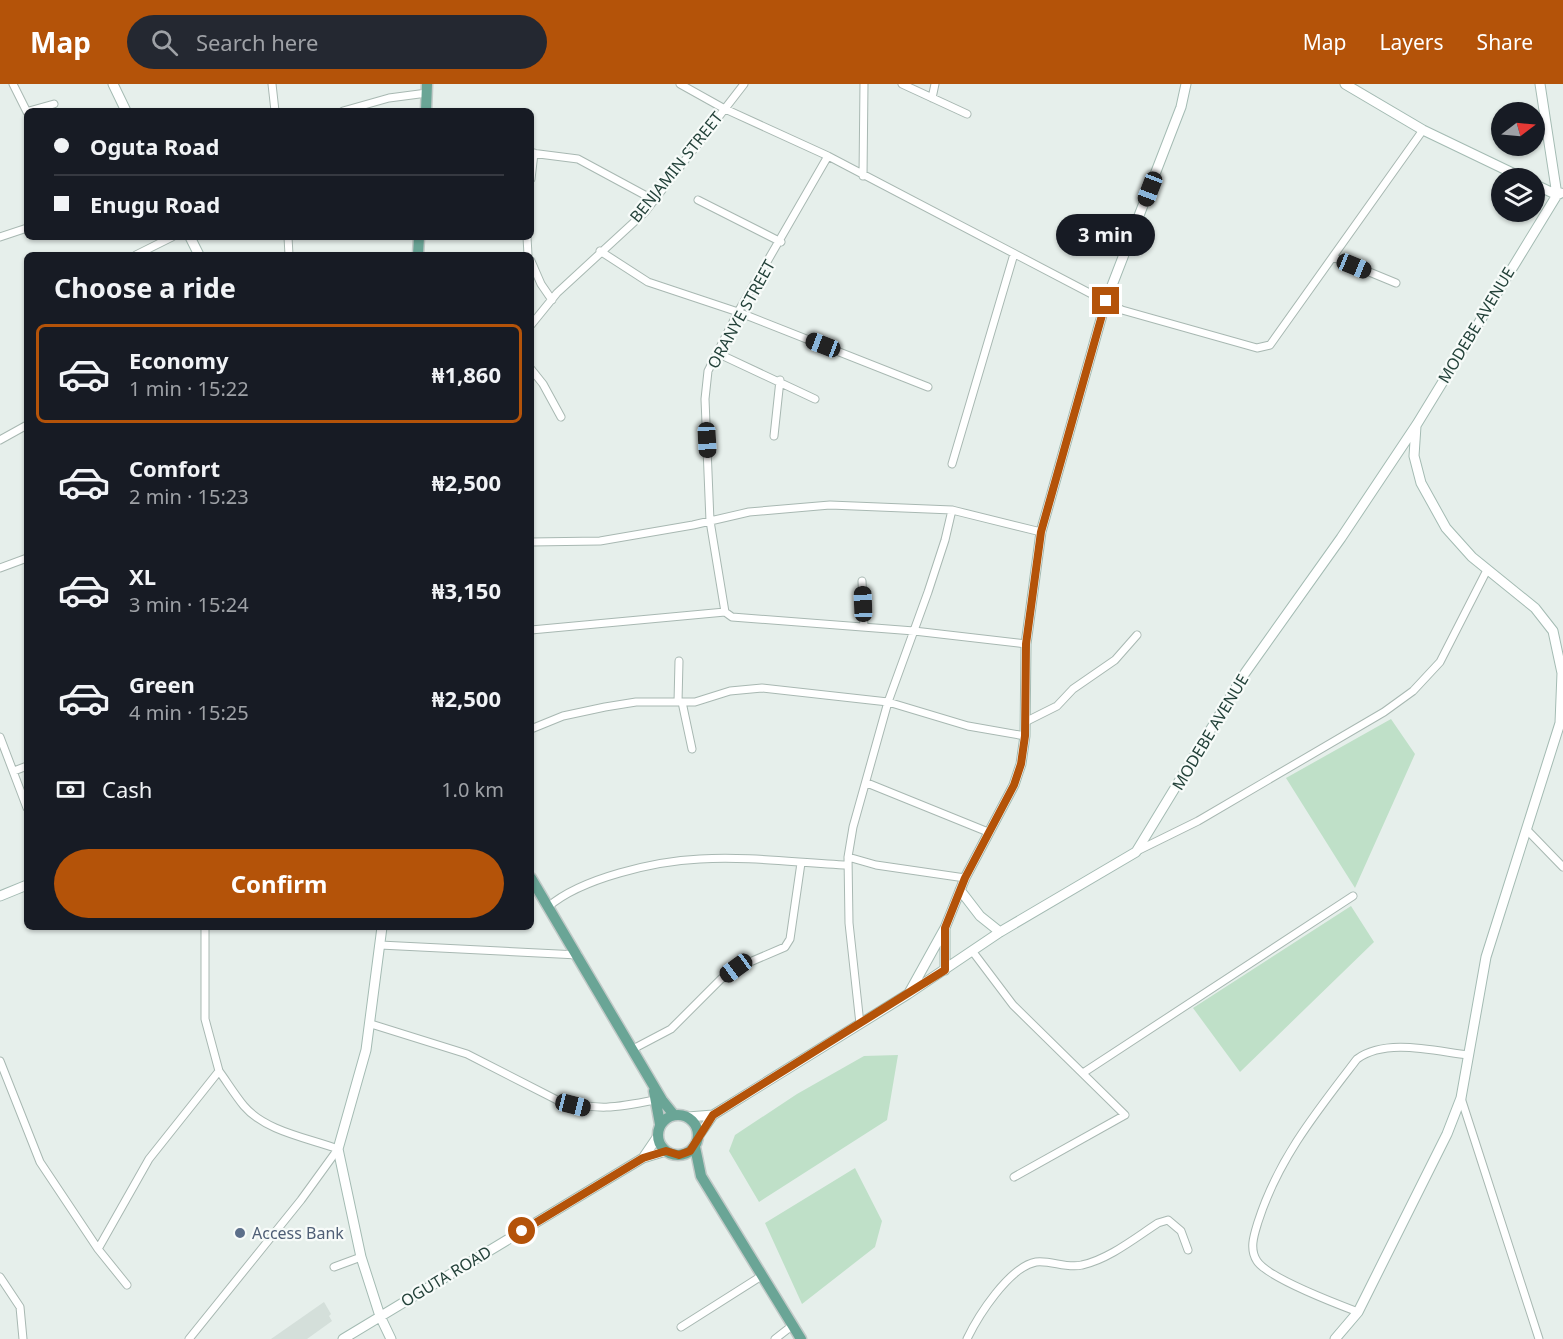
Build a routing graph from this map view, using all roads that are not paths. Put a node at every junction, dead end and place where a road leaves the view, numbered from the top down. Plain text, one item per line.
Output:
1 (13, 84) edge
2 (113, 84) edge
3 (272, 84) edge
4 (680, 84) edge
5 (744, 84) edge
6 (864, 84) edge
7 (902, 84) edge
8 (935, 84) edge
9 (1186, 84) edge
10 (1344, 84) edge
11 (1540, 84) edge
12 (427, 89) edge
13 (932, 98) junction
14 (54, 104) dead end
15 (26, 108) edge
16 (39, 108) edge
17 (125, 108) edge
18 (275, 108) edge
19 (354, 108) edge
20 (426, 108) edge
21 (723, 108) junction
22 (968, 114) dead end
23 (1423, 130) junction
24 (534, 153) edge
25 (828, 156) junction
26 (1501, 168) edge
27 (863, 176) junction
28 (1545, 189) edge
29 (1561, 196) edge
30 (654, 200) junction
31 (698, 200) dead end
32 (24, 229) edge
33 (0, 237) edge
34 (166, 240) edge
35 (781, 242) junction
36 (600, 251) junction
37 (142, 252) edge
38 (1014, 254) junction
39 (1333, 257) junction
40 (534, 268) edge
41 (1396, 283) dead end
42 (552, 300) junction
43 (1106, 301) junction
44 (738, 312) junction
45 (534, 321) edge
46 (717, 353) junction
47 (534, 373) edge
48 (780, 380) junction
49 (928, 387) dead end
50 (815, 399) dead end
51 (561, 417) dead end
52 (1417, 424) junction
53 (24, 427) edge
54 (774, 435) dead end
55 (0, 440) edge
56 (952, 464) dead end
57 (952, 510) junction
58 (710, 521) junction
59 (1041, 532) junction
60 (534, 542) edge
61 (24, 559) edge
62 (0, 568) edge
63 (1487, 570) junction
64 (862, 581) dead end
65 (725, 612) junction
66 (864, 627) junction
67 (534, 630) edge
68 (914, 631) junction
69 (1137, 635) dead end
70 (1026, 644) junction
71 (679, 661) dead end
72 (680, 702) junction
73 (888, 702) junction
74 (1025, 722) junction
75 (1562, 723) edge
76 (534, 728) edge
77 (1025, 736) junction
78 (0, 737) edge
79 (692, 749) dead end
80 (24, 767) edge
81 (14, 771) junction
82 (867, 783) junction
83 (24, 799) edge
84 (1528, 831) junction
85 (988, 832) junction
86 (1136, 852) junction
87 (848, 861) junction
88 (801, 863) junction
89 (1563, 867) edge
90 (965, 878) junction
91 (534, 883) edge
92 (24, 886) edge
93 (960, 890) junction
94 (0, 896) edge
95 (1353, 896) dead end
96 (548, 907) junction
97 (945, 928) junction
98 (206, 930) edge
99 (382, 930) edge
100 (1000, 932) junction
101 (380, 945) junction
102 (973, 952) junction
103 (578, 955) junction
104 (945, 970) junction
105 (908, 994) junction
106 (370, 1024) junction
107 (861, 1024) junction
108 (633, 1048) junction
109 (1468, 1055) junction
110 (0, 1061) edge
111 (219, 1071) junction
112 (1083, 1073) junction
113 (652, 1082) junction
114 (1461, 1098) junction
115 (656, 1100) junction
116 (674, 1114) junction
117 (713, 1115) junction
118 (688, 1117) junction
119 (660, 1124) junction
120 (699, 1135) junction
121 (658, 1136) junction
122 (695, 1147) junction
123 (338, 1149) junction
124 (666, 1151) junction
125 (679, 1155) junction
126 (643, 1158) junction
127 (701, 1176) junction
128 (1014, 1178) dead end
129 (98, 1249) junction
130 (1188, 1250) dead end
131 (361, 1257) junction
132 (334, 1267) dead end
133 (763, 1275) junction
134 (0, 1277) edge
135 (127, 1285) dead end
136 (1358, 1312) junction
137 (380, 1316) junction
138 (793, 1325) junction
139 (681, 1327) dead end
140 (23, 1339) edge
141 (189, 1339) edge
142 (343, 1339) edge
143 (391, 1339) edge
144 (775, 1339) edge
145 (801, 1339) edge
146 (968, 1339) edge
147 (1335, 1339) edge
148 (1539, 1339) edge

1 - 15 street
2 - 17 street
3 - 18 street
4 - 21 street
5 - 21 street, BENJAMIN STREET
6 - 27 street
7 - 13 street
8 - 13 street
9 - 43 street
10 - 23 street
11 - 29 street
12 - 19 street
12 - 20 main road
13 - 22 street
14 - 16 street
21 - 25 street
21 - 30 street, BENJAMIN STREET
23 - 26 street
23 - 39 street
24 - 30 street
25 - 27 street
25 - 35 street, ORANYE STREET
27 - 38 street
28 - 29 street
29 - 52 street, MODEBE AVENUE
30 - 36 street, BENJAMIN STREET
31 - 35 street
32 - 33 street
34 - 37 street
35 - 44 street, ORANYE STREET
36 - 42 street, BENJAMIN STREET
36 - 44 street
38 - 43 street
38 - 56 street
39 - 41 street
39 - 43 street
40 - 42 street
42 - 45 street, BENJAMIN STREET
43 - 59 street
44 - 46 street, ORANYE STREET
44 - 49 street
46 - 48 street
46 - 58 street, ORANYE STREET
47 - 51 street
48 - 50 street
48 - 54 street
52 - 63 street
52 - 86 street, MODEBE AVENUE
53 - 55 street
57 - 58 street
57 - 59 street
57 - 68 street
58 - 60 street
58 - 65 street, ORANYE STREET
59 - 70 street
61 - 62 street
63 - 75 street
63 - 86 street
64 - 66 street
65 - 66 street
65 - 67 street
66 - 68 street
68 - 70 street
68 - 73 street
69 - 74 street
70 - 74 street
71 - 72 street
72 - 73 street
72 - 76 street
72 - 79 street
73 - 77 street
73 - 82 street
74 - 77 street
75 - 84 street
77 - 85 street
78 - 81 street
80 - 81 street
81 - 83 street
82 - 85 street
82 - 87 street
84 - 89 street
84 - 109 street
85 - 90 street
86 - 100 street, MODEBE AVENUE
87 - 88 street
87 - 90 street
87 - 107 street
88 - 96 street
88 - 108 street
90 - 93 street
91 - 96 main road
92 - 94 street
93 - 97 street
93 - 100 street
95 - 112 street
96 - 103 main road
97 - 104 street
97 - 105 street
98 - 111 street
99 - 101 street
100 - 102 street, MODEBE AVENUE
101 - 103 street
101 - 106 street
102 - 104 street, MODEBE AVENUE
102 - 112 street
103 - 108 main road
104 - 105 street, MODEBE AVENUE
105 - 107 street, MODEBE AVENUE
106 - 115 street
106 - 123 street
107 - 117 street, MODEBE AVENUE
108 - 113 main road
109 - 114 street
109 - 136 street
110 - 129 street
111 - 123 street
111 - 129 street
112 - 128 street
113 - 115 main road
113 - 116 main road
114 - 136 street
114 - 148 street
115 - 119 main road
116 - 118 main road
116 - 119 main road
117 - 118 street
117 - 120 street
118 - 120 main road
119 - 121 main road
120 - 122 main road
121 - 124 main road
121 - 126 street
122 - 125 main road
122 - 127 main road
123 - 131 street
123 - 141 street
124 - 125 main road
124 - 126 street
125 - 127 main road
126 - 137 street, OGUTA ROAD
127 - 133 main road
129 - 135 street
130 - 146 street
131 - 132 street
131 - 137 street
133 - 138 main road
133 - 139 street
134 - 140 street
136 - 147 street
137 - 142 street, OGUTA ROAD
137 - 143 street
138 - 144 street
138 - 145 main road

